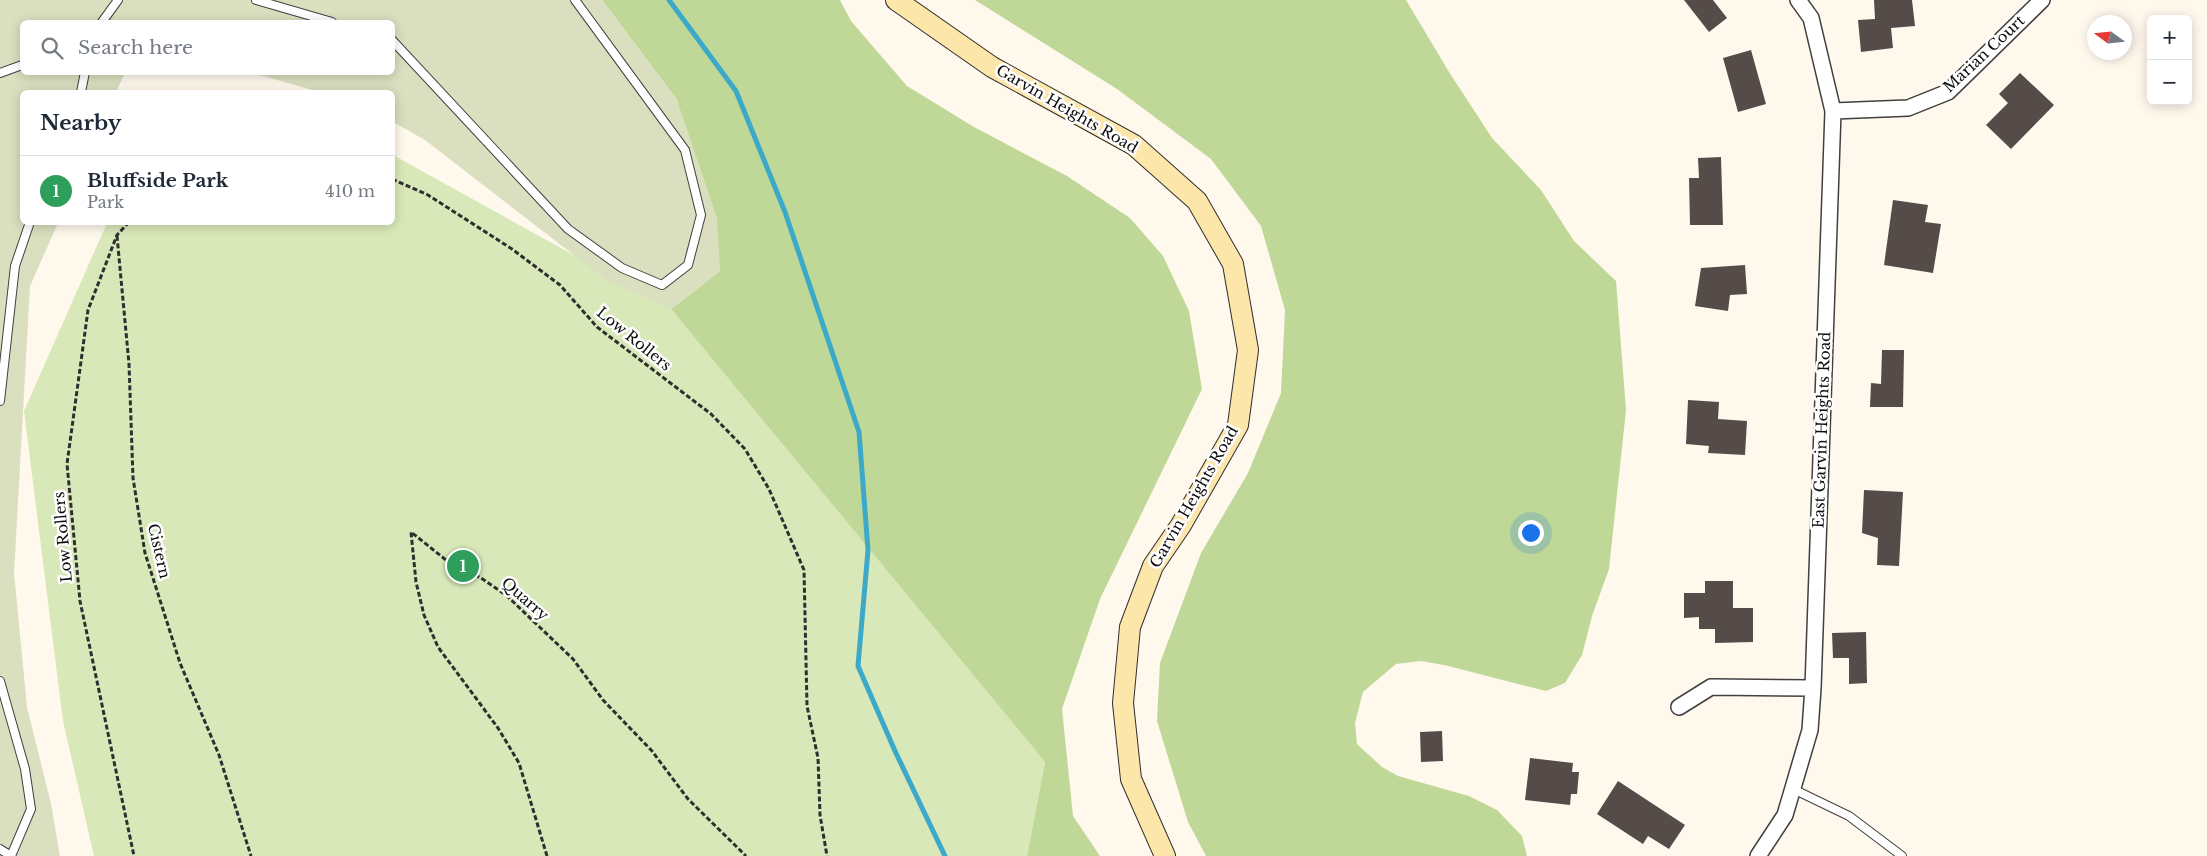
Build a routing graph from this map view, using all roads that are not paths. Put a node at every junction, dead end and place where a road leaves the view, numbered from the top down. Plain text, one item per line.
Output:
1 (118, 0) edge
2 (256, 0) edge
3 (575, 0) edge
4 (896, 0) edge
5 (1798, 0) edge
6 (2042, 0) edge
7 (103, 20) edge
8 (325, 20) edge
9 (395, 43) edge
10 (20, 66) edge
11 (0, 73) edge
12 (84, 75) edge
13 (81, 90) edge
14 (1833, 111) junction
15 (29, 225) edge
16 (0, 401) edge
17 (0, 682) edge
18 (1813, 688) junction
19 (1679, 707) dead end
20 (1792, 789) junction
21 (0, 849) edge
22 (1165, 856) edge
23 (1758, 856) edge
24 (1902, 856) edge

1 - 7 lane
2 - 8 lane
3 - 9 lane
4 - 22 main road, Garvin Heights Road
5 - 14 street, East Garvin Heights Road
6 - 14 street, Marian Court
10 - 11 lane
12 - 13 lane
14 - 18 street, East Garvin Heights Road
15 - 16 lane
17 - 21 lane
18 - 19 street
18 - 20 street, East Garvin Heights Road
20 - 23 street, East Garvin Heights Road
20 - 24 lane

